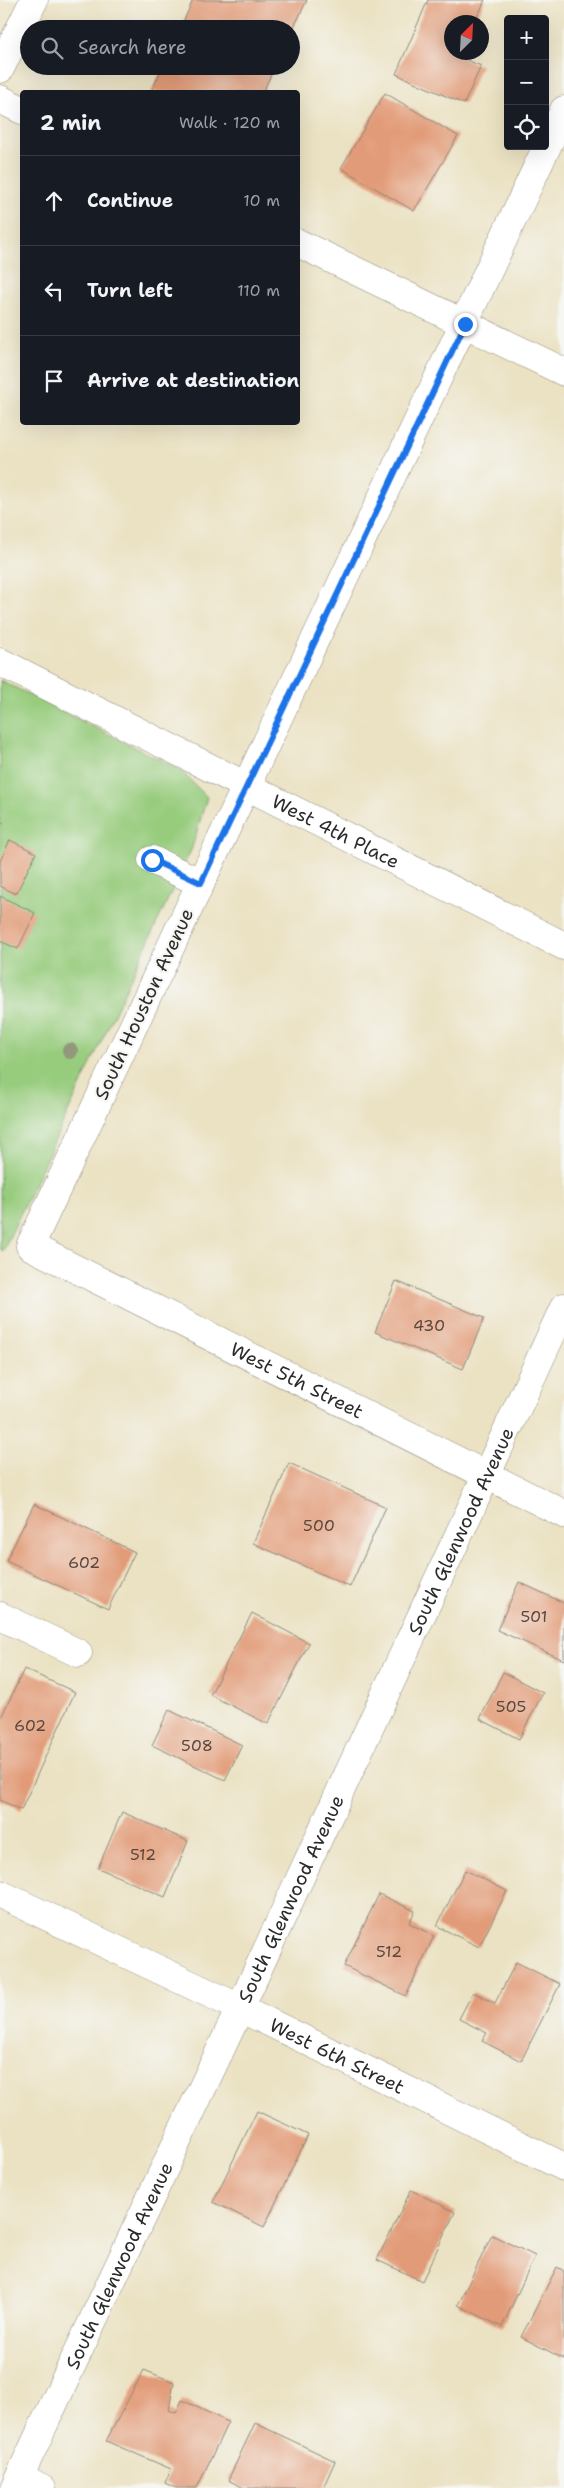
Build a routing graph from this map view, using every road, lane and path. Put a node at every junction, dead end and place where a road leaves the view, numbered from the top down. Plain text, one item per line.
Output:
1 (34, 0) edge
2 (24, 20) edge
3 (20, 28) edge
4 (0, 69) edge
5 (0, 99) edge
6 (20, 109) edge
7 (564, 110) edge
8 (300, 244) edge
9 (465, 324) junction
10 (564, 372) edge
11 (0, 662) edge
12 (248, 785) junction
13 (0, 818) edge
14 (4, 827) dead end
15 (152, 860) dead end
16 (201, 883) junction
17 (564, 946) edge
18 (30, 1246) joint
19 (564, 1308) edge
20 (487, 1476) junction
21 (564, 1514) edge
22 (0, 1616) edge
23 (78, 1653) dead end
24 (0, 1894) edge
25 (240, 2008) junction
26 (564, 2167) edge
27 (25, 2484) edge

1 - 2 street
3 - 4 street
5 - 6 street
7 - 9 street, South Houston Avenue
8 - 9 street
9 - 10 street
9 - 12 street, South Houston Avenue
11 - 12 street, West 4th Place
12 - 16 street, South Houston Avenue
12 - 17 street, West 4th Place
13 - 14 path
15 - 16 street
16 - 18 street, South Houston Avenue
18 - 20 street, West 5th Street
19 - 20 street, South Glenwood Avenue
20 - 21 street, West 5th Street
20 - 25 street, South Glenwood Avenue
22 - 23 street
24 - 25 street, West 6th Street
25 - 26 street, West 6th Street
25 - 27 street, South Glenwood Avenue

